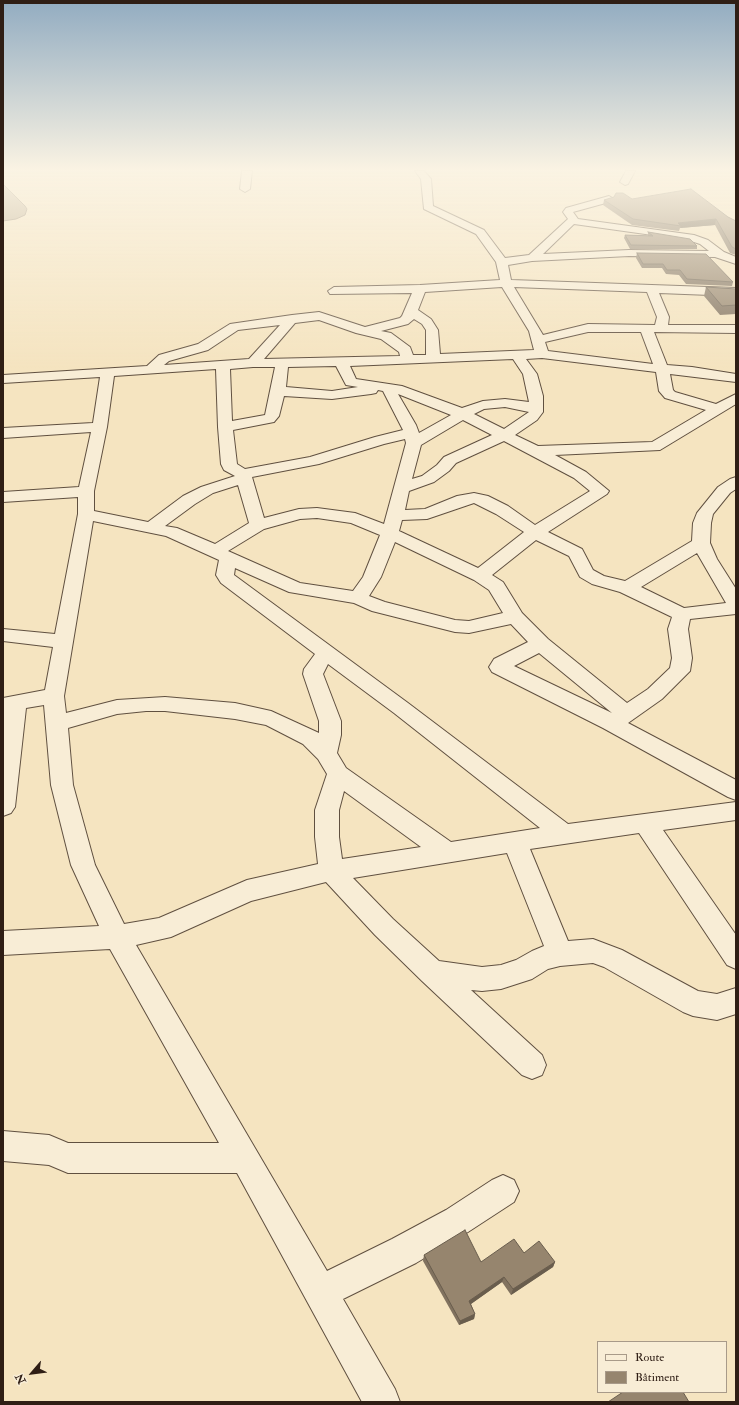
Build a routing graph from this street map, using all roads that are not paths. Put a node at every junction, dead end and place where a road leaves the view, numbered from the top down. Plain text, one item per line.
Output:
1 (483, 237) edge
2 (555, 237) edge
3 (649, 237) edge
4 (680, 237) edge
5 (665, 253) junction
6 (721, 255) junction
7 (532, 258) junction
8 (736, 261) edge
9 (502, 262) junction
10 (506, 283) junction
11 (652, 288) junction
12 (420, 289) junction
13 (334, 291) dead end
14 (734, 294) edge
15 (411, 310) junction
16 (292, 319) junction
17 (395, 324) junction
18 (646, 328) junction
19 (661, 328) junction
20 (736, 329) edge
21 (365, 330) junction
22 (392, 339) junction
23 (539, 340) junction
24 (542, 354) junction
25 (517, 355) junction
26 (433, 358) junction
27 (408, 360) junction
28 (341, 362) junction
29 (253, 363) junction
30 (282, 363) junction
31 (223, 365) junction
32 (662, 369) junction
33 (148, 371) junction
34 (108, 373) junction
35 (736, 378) edge
36 (3, 379) edge
37 (350, 388) junction
38 (389, 388) junction
39 (278, 391) junction
40 (736, 398) edge
41 (426, 406) junction
42 (536, 407) junction
43 (719, 409) junction
44 (463, 414) junction
45 (100, 427) junction
46 (226, 427) junction
47 (3, 433) edge
48 (412, 434) junction
49 (503, 436) junction
50 (534, 451) junction
51 (244, 476) junction
52 (736, 482) edge
53 (402, 488) junction
54 (3, 497) edge
55 (86, 502) junction
56 (395, 515) junction
57 (258, 526) junction
58 (151, 528) junction
59 (390, 533) junction
60 (536, 533) junction
61 (701, 543) junction
62 (222, 555) junction
63 (480, 576) junction
64 (627, 588) junction
65 (358, 598) junction
66 (736, 604) edge
67 (736, 608) edge
68 (682, 614) junction
69 (515, 617) junction
70 (3, 635) edge
71 (64, 642) junction
72 (541, 644) junction
73 (327, 652) junction
74 (54, 696) junction
75 (9, 705) edge
76 (619, 718) junction
77 (57, 723) junction
78 (326, 753) junction
79 (338, 774) junction
80 (736, 791) edge
81 (3, 807) edge
82 (736, 811) edge
83 (645, 823) junction
84 (564, 834) junction
85 (515, 842) junction
86 (448, 853) junction
87 (331, 871) junction
88 (117, 937) junction
89 (3, 943) edge
90 (560, 954) junction
91 (736, 957) edge
92 (432, 972) junction
93 (736, 1001) edge
94 (532, 1064) dead end
95 (3, 1146) edge
96 (246, 1158) junction
97 (502, 1191) dead end
98 (321, 1292) junction
99 (382, 1402) edge

1 - 9 street
2 - 7 street
3 - 5 street
4 - 6 street
5 - 6 street
5 - 7 street
6 - 8 street
7 - 9 street
9 - 10 street
10 - 11 street
10 - 12 street
10 - 23 street
11 - 14 street
11 - 19 street
12 - 13 street
12 - 15 street
15 - 17 street
15 - 26 street
16 - 21 street
16 - 29 street
16 - 33 street
17 - 21 street
17 - 22 street
18 - 19 street
18 - 23 street
18 - 32 street
19 - 20 street
21 - 22 street
22 - 27 street
23 - 24 street
24 - 25 street
24 - 32 street
25 - 26 street
25 - 42 street
26 - 27 street
27 - 28 street
28 - 30 street
28 - 37 street
29 - 30 street
29 - 31 street
30 - 39 street
31 - 33 street
31 - 46 street
32 - 35 street
32 - 43 street
33 - 34 street
34 - 36 street
34 - 45 street
37 - 38 street
37 - 39 street
38 - 41 street
38 - 48 street
39 - 46 street
40 - 43 street
41 - 44 street
41 - 48 street
42 - 44 street
42 - 49 street
43 - 50 street
44 - 48 street
44 - 49 street
45 - 47 street
45 - 55 street
46 - 51 street
48 - 51 street
48 - 53 street
49 - 50 street
49 - 53 street
50 - 60 street
51 - 57 street
51 - 58 street
52 - 61 street
53 - 56 street
54 - 55 street
55 - 58 street
55 - 71 street
56 - 59 street
56 - 60 street
57 - 59 street
57 - 62 street
58 - 62 street
59 - 63 street
59 - 65 street
60 - 63 street
60 - 64 street
61 - 64 street
61 - 66 street
62 - 65 street
62 - 73 street
63 - 69 street
64 - 68 street
65 - 69 street
67 - 68 street
68 - 76 street
69 - 72 street
70 - 71 street
71 - 74 street
72 - 76 street
72 - 76 street
73 - 78 street
73 - 84 street
74 - 75 street
74 - 77 street
75 - 81 street
76 - 80 street
77 - 78 street
77 - 88 street
78 - 79 street
79 - 86 street
79 - 87 street
82 - 83 street
83 - 84 street
83 - 91 street
84 - 85 street
85 - 86 street
85 - 90 street
86 - 87 street
87 - 88 street
87 - 92 street
88 - 89 street
88 - 96 street
90 - 92 street
90 - 93 street
92 - 94 street
95 - 96 street
96 - 98 street
97 - 98 street
98 - 99 street

